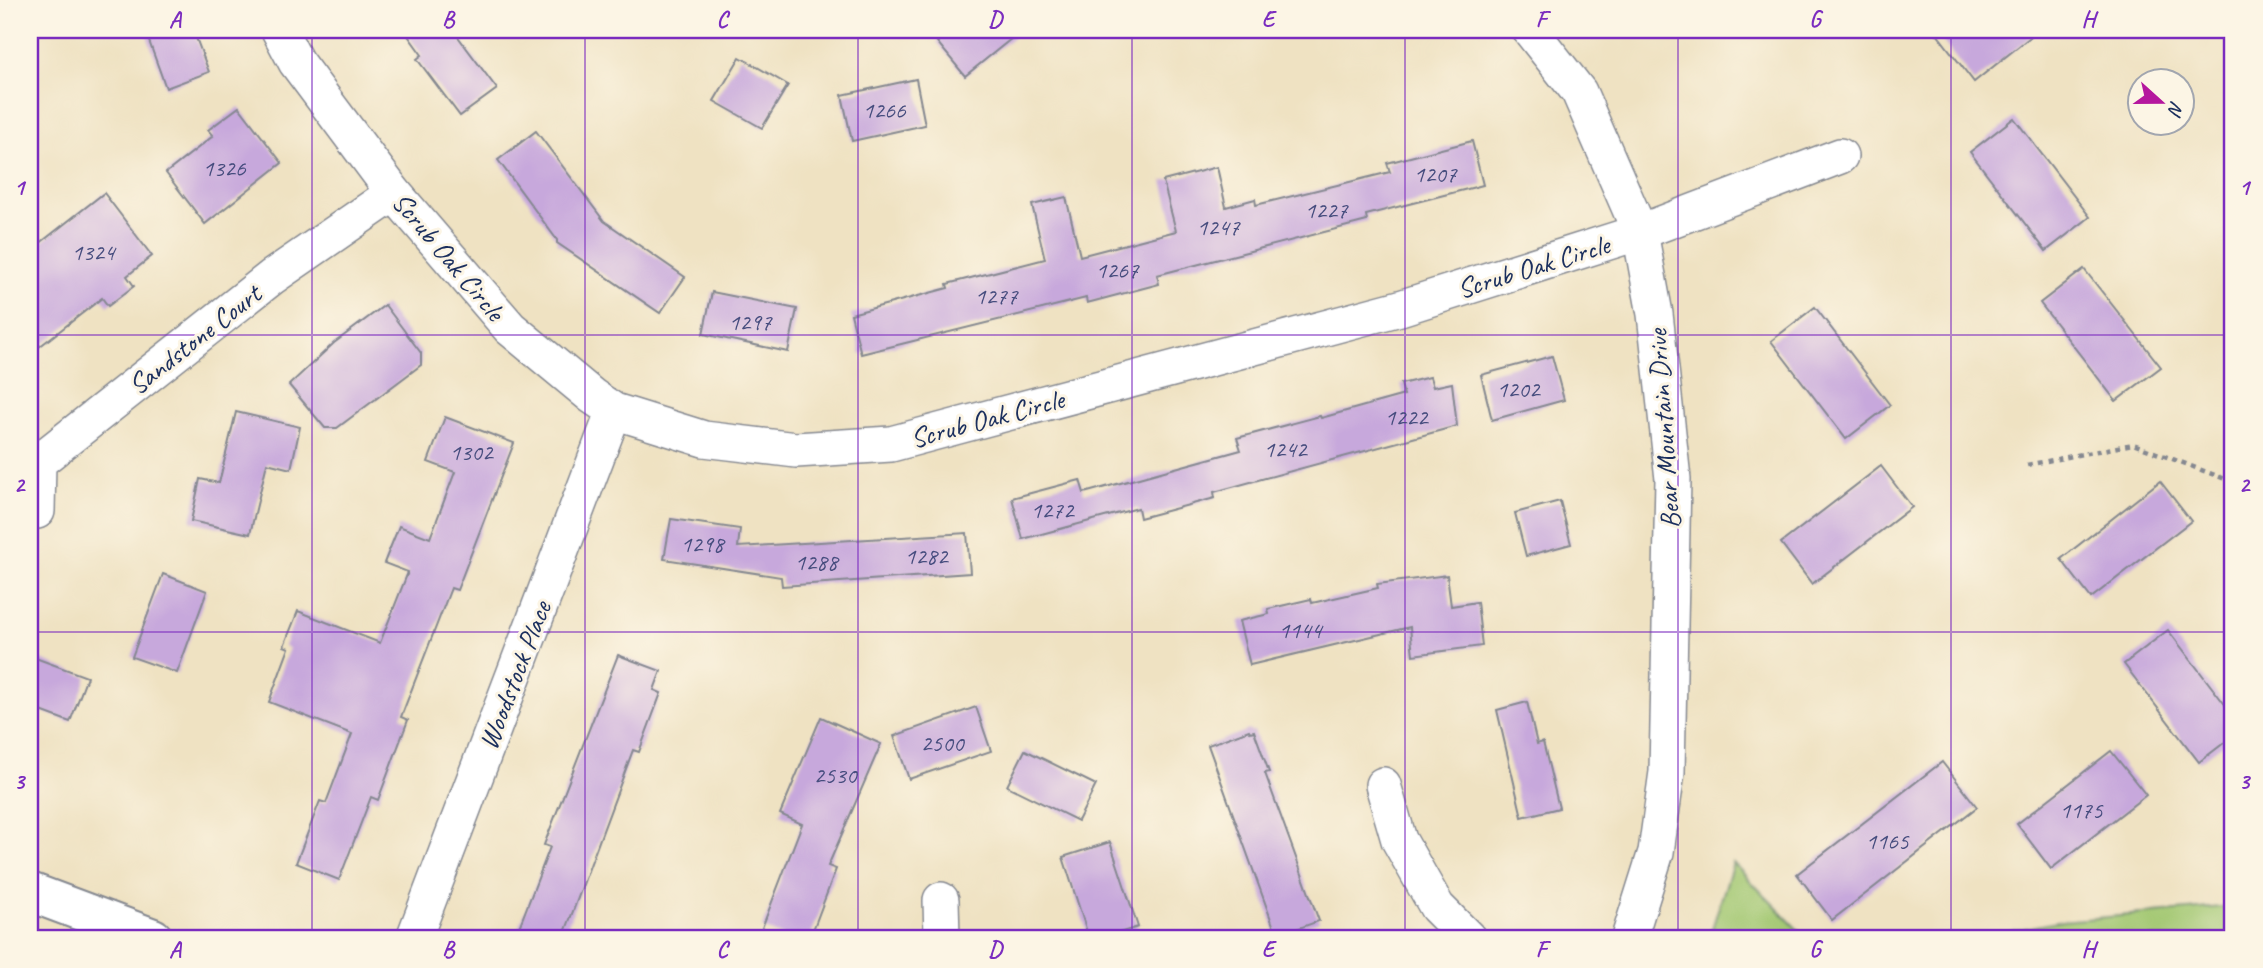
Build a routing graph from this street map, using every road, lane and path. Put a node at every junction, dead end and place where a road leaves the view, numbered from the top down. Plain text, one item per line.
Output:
1 (279, 30) edge
2 (1530, 30) edge
3 (1840, 156) dead end
4 (394, 192) junction
5 (1640, 232) junction
6 (614, 411) junction
7 (2027, 465) dead end
8 (2233, 482) edge
9 (37, 511) dead end
10 (1383, 785) dead end
11 (30, 891) edge
12 (942, 900) dead end
13 (153, 938) edge
14 (414, 938) edge
15 (942, 938) edge
16 (1468, 938) edge
17 (1629, 938) edge

1 - 4 street, Scrub Oak Circle
2 - 5 street, Bear Mountain Drive
3 - 5 street, Scrub Oak Circle
4 - 6 street, Scrub Oak Circle
4 - 9 street, Sandstone Court
5 - 6 street, Scrub Oak Circle
5 - 17 street, Bear Mountain Drive
6 - 14 street, Woodstock Place
7 - 8 path
10 - 16 street
11 - 13 street
12 - 15 street

